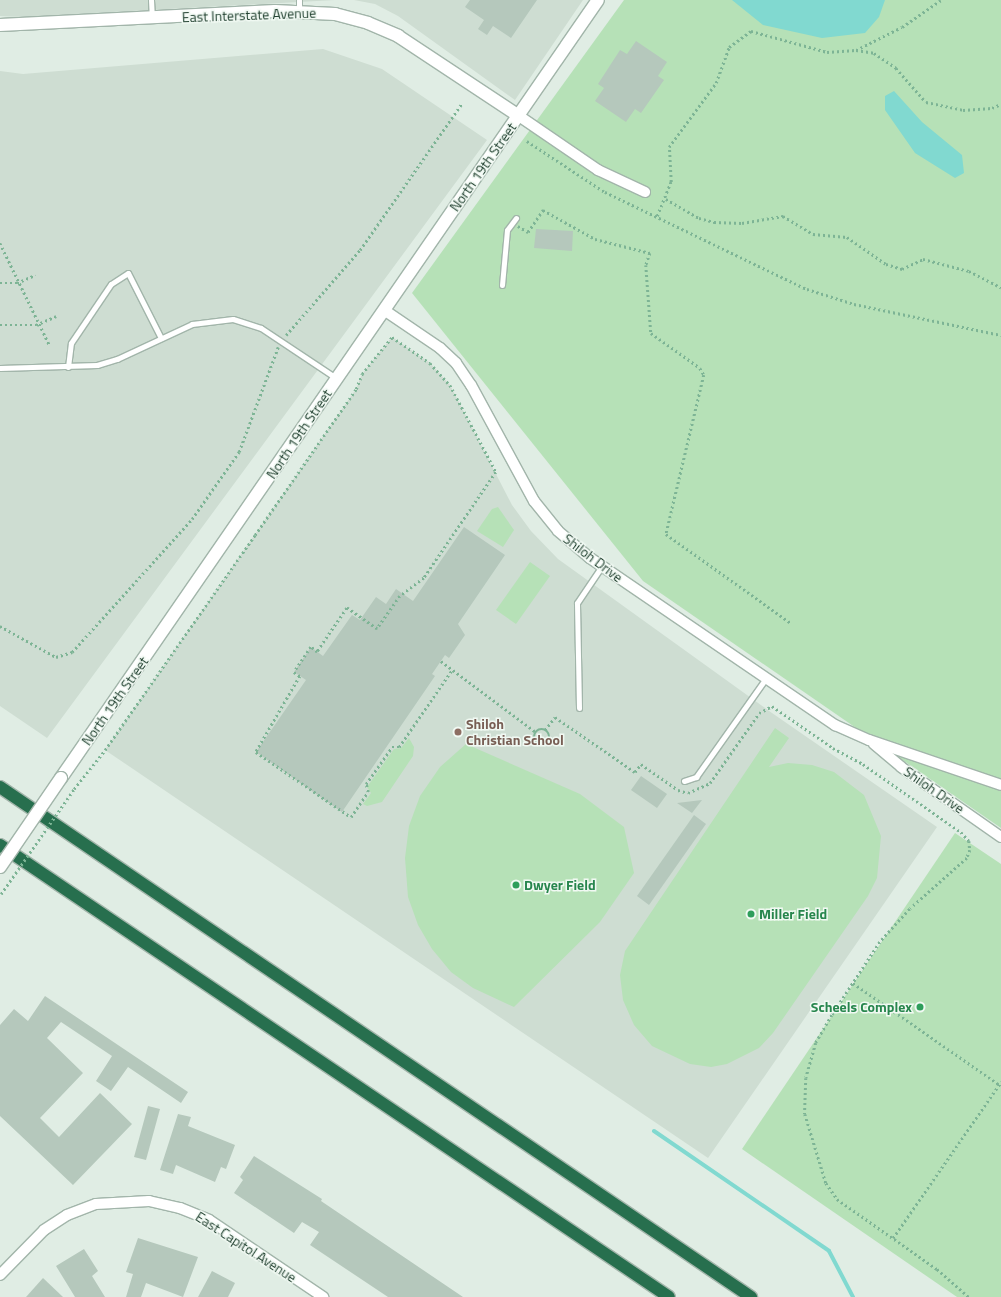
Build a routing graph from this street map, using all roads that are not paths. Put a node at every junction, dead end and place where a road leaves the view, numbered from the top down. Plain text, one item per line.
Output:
1 (151, 0) edge
2 (598, 0) edge
3 (299, 6) edge
4 (152, 18) junction
5 (0, 25) edge
6 (519, 116) junction
7 (645, 192) dead end
8 (516, 218) dead end
9 (502, 285) dead end
10 (384, 310) junction
11 (160, 338) junction
12 (68, 367) junction
13 (0, 368) edge
14 (337, 378) junction
15 (602, 566) junction
16 (766, 678) junction
17 (579, 708) dead end
18 (869, 740) junction
19 (684, 781) dead end
20 (1001, 785) edge
21 (0, 787) edge
22 (1001, 837) edge
23 (0, 844) edge
24 (0, 867) edge
25 (0, 1275) edge
26 (323, 1297) edge
27 (668, 1297) edge
28 (751, 1297) edge

1 - 4 lane
2 - 6 street, North 19th Street
3 - 4 street, East Interstate Avenue
3 - 6 street, East Interstate Avenue
4 - 5 street, East Interstate Avenue
6 - 7 street
6 - 10 street, North 19th Street
8 - 9 lane
10 - 14 street, North 19th Street
10 - 15 street, Shiloh Drive
11 - 12 lane
11 - 12 lane
11 - 14 lane
12 - 13 lane
14 - 24 street, North 19th Street, bridge
15 - 16 street, Shiloh Drive
15 - 17 lane
16 - 18 street, Shiloh Drive
16 - 19 lane
18 - 20 street, Shiloh Drive
18 - 22 street, Shiloh Drive
21 - 28 highway
23 - 27 highway
25 - 26 street, East Capitol Avenue

